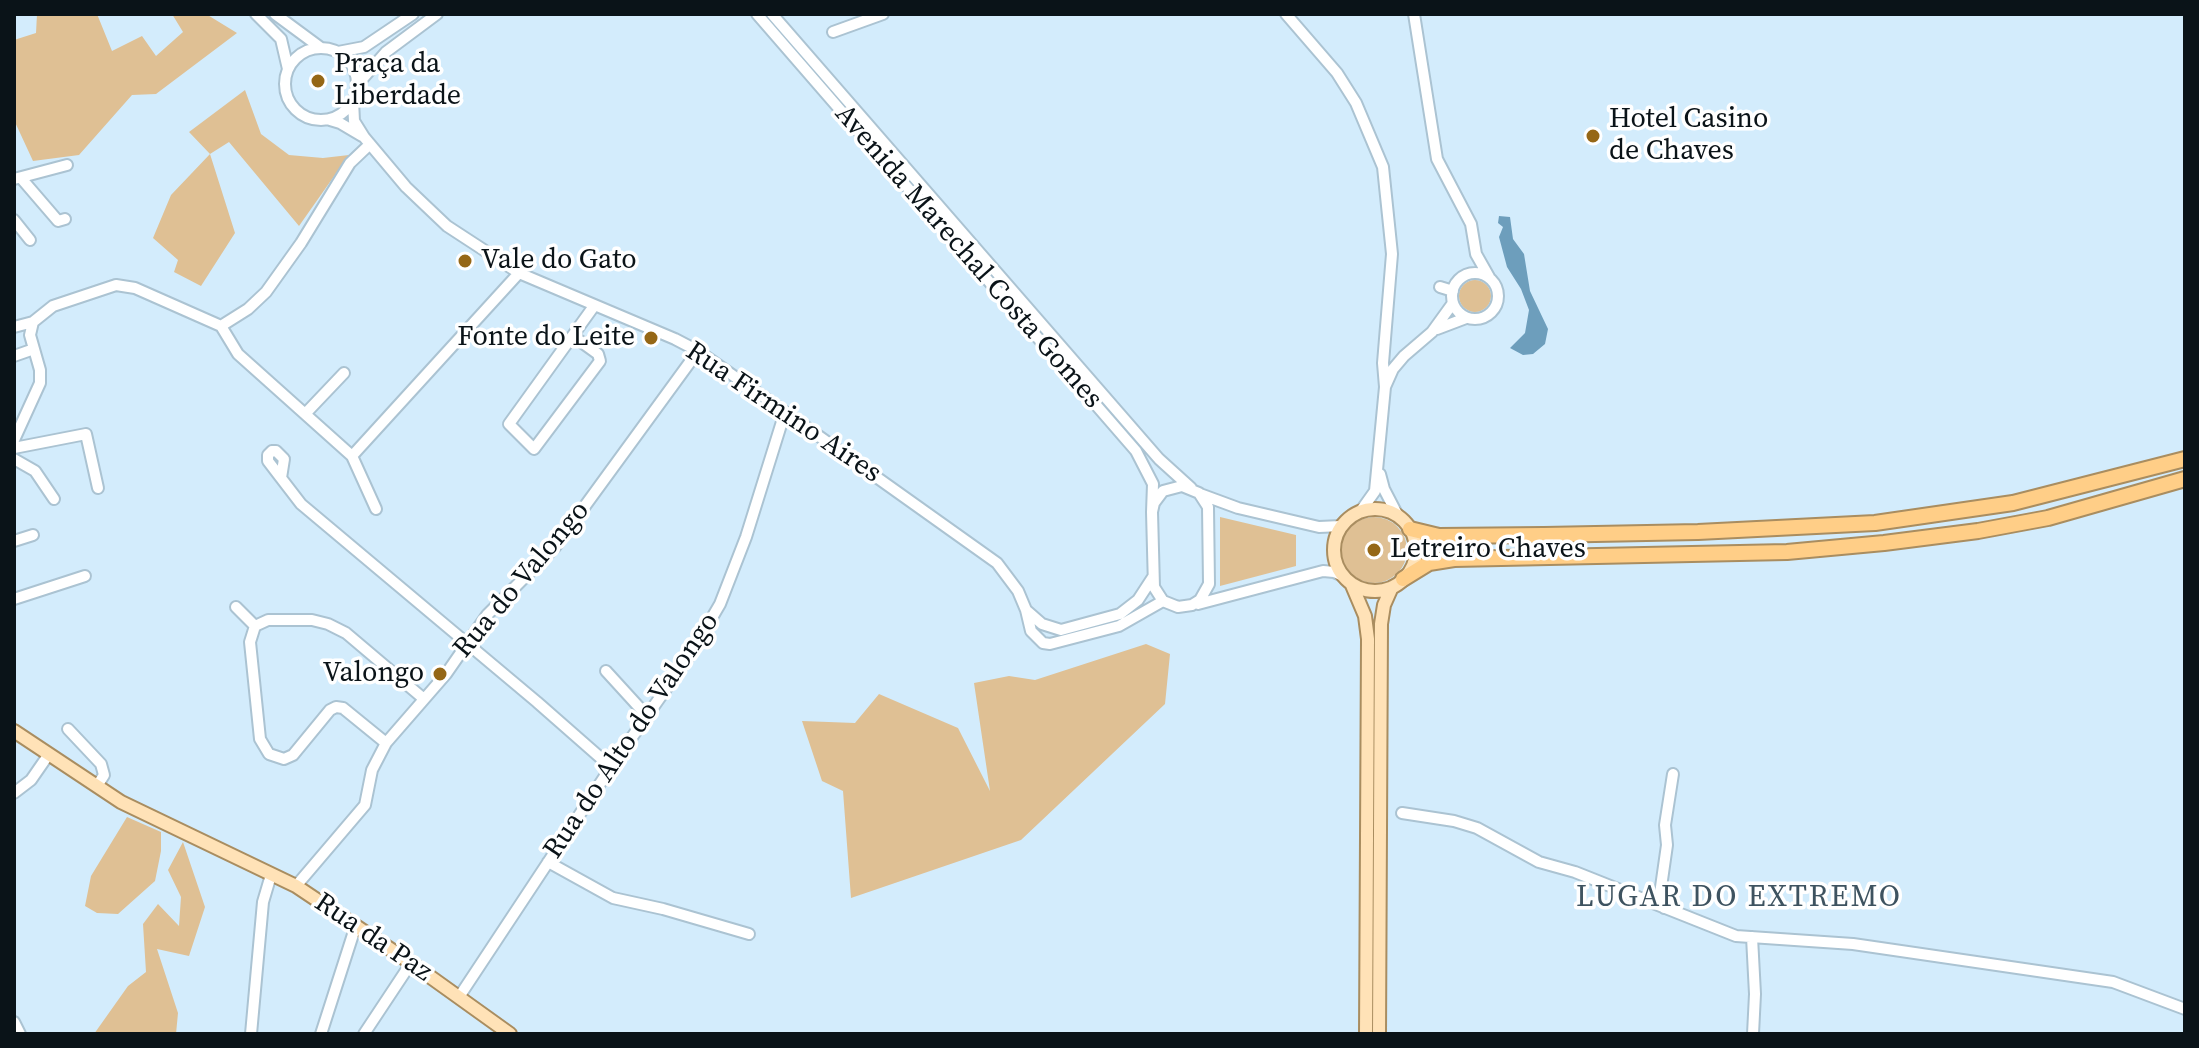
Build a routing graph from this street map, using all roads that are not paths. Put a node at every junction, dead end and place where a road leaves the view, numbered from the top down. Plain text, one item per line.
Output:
1 (256, 14) edge
2 (275, 14) edge
3 (413, 14) edge
4 (437, 14) edge
5 (757, 14) edge
6 (772, 14) edge
7 (883, 14) edge
8 (1286, 14) edge
9 (1414, 14) edge
10 (833, 32) dead end
11 (321, 48) junction
12 (338, 52) junction
13 (288, 69) junction
14 (357, 85) junction
15 (353, 100) junction
16 (326, 120) junction
17 (367, 140) junction
18 (67, 165) dead end
19 (18, 179) edge
20 (65, 219) dead end
21 (14, 220) edge
22 (30, 240) dead end
23 (1476, 254) junction
24 (519, 273) junction
25 (1462, 277) junction
26 (1489, 277) junction
27 (1440, 287) dead end
28 (1453, 291) junction
29 (1453, 303) junction
30 (594, 306) junction
31 (1466, 318) junction
32 (33, 322) junction
33 (221, 326) junction
34 (14, 327) edge
35 (1432, 332) junction
36 (573, 336) junction
37 (34, 349) junction
38 (698, 351) junction
39 (14, 356) edge
40 (344, 373) dead end
41 (1385, 387) junction
42 (785, 412) junction
43 (305, 414) junction
44 (14, 440) edge
45 (14, 448) edge
46 (352, 456) junction
47 (14, 459) edge
48 (2185, 459) edge
49 (1379, 469) junction
50 (281, 478) dead end
51 (2185, 479) edge
52 (98, 488) dead end
53 (1195, 490) junction
54 (54, 499) dead end
55 (376, 509) dead end
56 (1152, 512) junction
57 (1360, 512) junction
58 (1398, 516) junction
59 (1341, 526) junction
60 (1410, 529) junction
61 (33, 535) dead end
62 (14, 541) edge
63 (85, 576) dead end
64 (1153, 577) junction
65 (1347, 580) junction
66 (1398, 583) junction
67 (14, 599) edge
68 (1163, 601) junction
69 (1192, 605) junction
70 (236, 607) dead end
71 (1026, 610) junction
72 (255, 626) junction
73 (465, 643) junction
74 (606, 671) dead end
75 (424, 699) junction
76 (648, 717) junction
77 (68, 729) dead end
78 (14, 731) edge
79 (386, 743) junction
80 (49, 754) junction
81 (611, 767) junction
82 (1673, 774) dead end
83 (97, 786) junction
84 (14, 793) edge
85 (1402, 813) dead end
86 (548, 862) junction
87 (271, 875) junction
88 (296, 886) junction
89 (1664, 908) junction
90 (356, 925) junction
91 (749, 934) dead end
92 (1752, 937) junction
93 (411, 963) junction
94 (459, 997) junction
95 (2185, 1009) edge
96 (14, 1022) edge
97 (20, 1034) edge
98 (251, 1034) edge
99 (321, 1034) edge
100 (364, 1034) edge
101 (510, 1034) edge
102 (1366, 1034) edge
103 (1379, 1034) edge
104 (1753, 1034) edge

1 - 13 street
2 - 11 street
3 - 12 street
4 - 14 street
5 - 56 street, Avenida Marechal Costa Gomes
6 - 53 street, Avenida Marechal Costa Gomes
7 - 10 street
8 - 41 street
9 - 23 street
11 - 12 street
11 - 13 street
12 - 14 street
13 - 16 street
14 - 15 street
15 - 16 street
15 - 17 street
16 - 17 street
17 - 24 street, Rua Firmino Aires
17 - 33 street
18 - 19 street
19 - 20 street
21 - 22 street
23 - 25 street
23 - 26 street
24 - 30 street, Rua Firmino Aires
24 - 46 street
25 - 26 street
25 - 28 street
26 - 31 street
27 - 28 street
28 - 29 street
29 - 31 street
29 - 35 street
30 - 36 street
30 - 38 street, Rua Firmino Aires
31 - 35 street
32 - 33 street
32 - 34 street
32 - 37 street
33 - 43 street
35 - 41 street
36 - 36 street
37 - 39 street
37 - 44 street
38 - 42 street, Rua Firmino Aires
38 - 73 street, Rua do Valongo
40 - 43 street
41 - 49 street
42 - 71 street, Rua Firmino Aires
42 - 76 street, Rua do Alto do Valongo
43 - 46 street
45 - 52 street
46 - 55 street
47 - 54 street
48 - 60 highway
49 - 57 street
49 - 58 street
50 - 73 street
51 - 66 highway
53 - 56 street
53 - 59 street
53 - 69 street
56 - 64 street, Avenida Marechal Costa Gomes
57 - 58 main road
57 - 59 main road
58 - 60 main road
59 - 65 main road
60 - 66 main road
61 - 62 street
63 - 67 street
64 - 68 street
64 - 71 street
65 - 66 main road
65 - 69 street
65 - 102 main road
66 - 103 main road
68 - 69 street
68 - 71 street, Rua Firmino Aires
70 - 72 street
72 - 75 street
72 - 79 street
73 - 75 street, Rua do Valongo
73 - 81 street
74 - 76 street
75 - 79 street, Rua do Valongo
76 - 81 street, Rua do Alto do Valongo
77 - 83 street
78 - 80 main road, Rua da Paz
79 - 88 street, Rua do Valongo
80 - 83 main road, Rua da Paz
80 - 84 street
81 - 86 street, Rua do Alto do Valongo
82 - 89 street
83 - 87 main road, Rua da Paz
85 - 89 street
86 - 91 street
86 - 94 street, Rua do Alto do Valongo
87 - 88 main road, Rua da Paz
87 - 98 street
88 - 90 main road, Rua da Paz
89 - 92 street
90 - 93 main road, Rua da Paz
90 - 99 street
92 - 95 street
92 - 104 street
93 - 94 main road, Rua da Paz
93 - 100 street
94 - 101 main road, Rua da Paz
96 - 97 street

